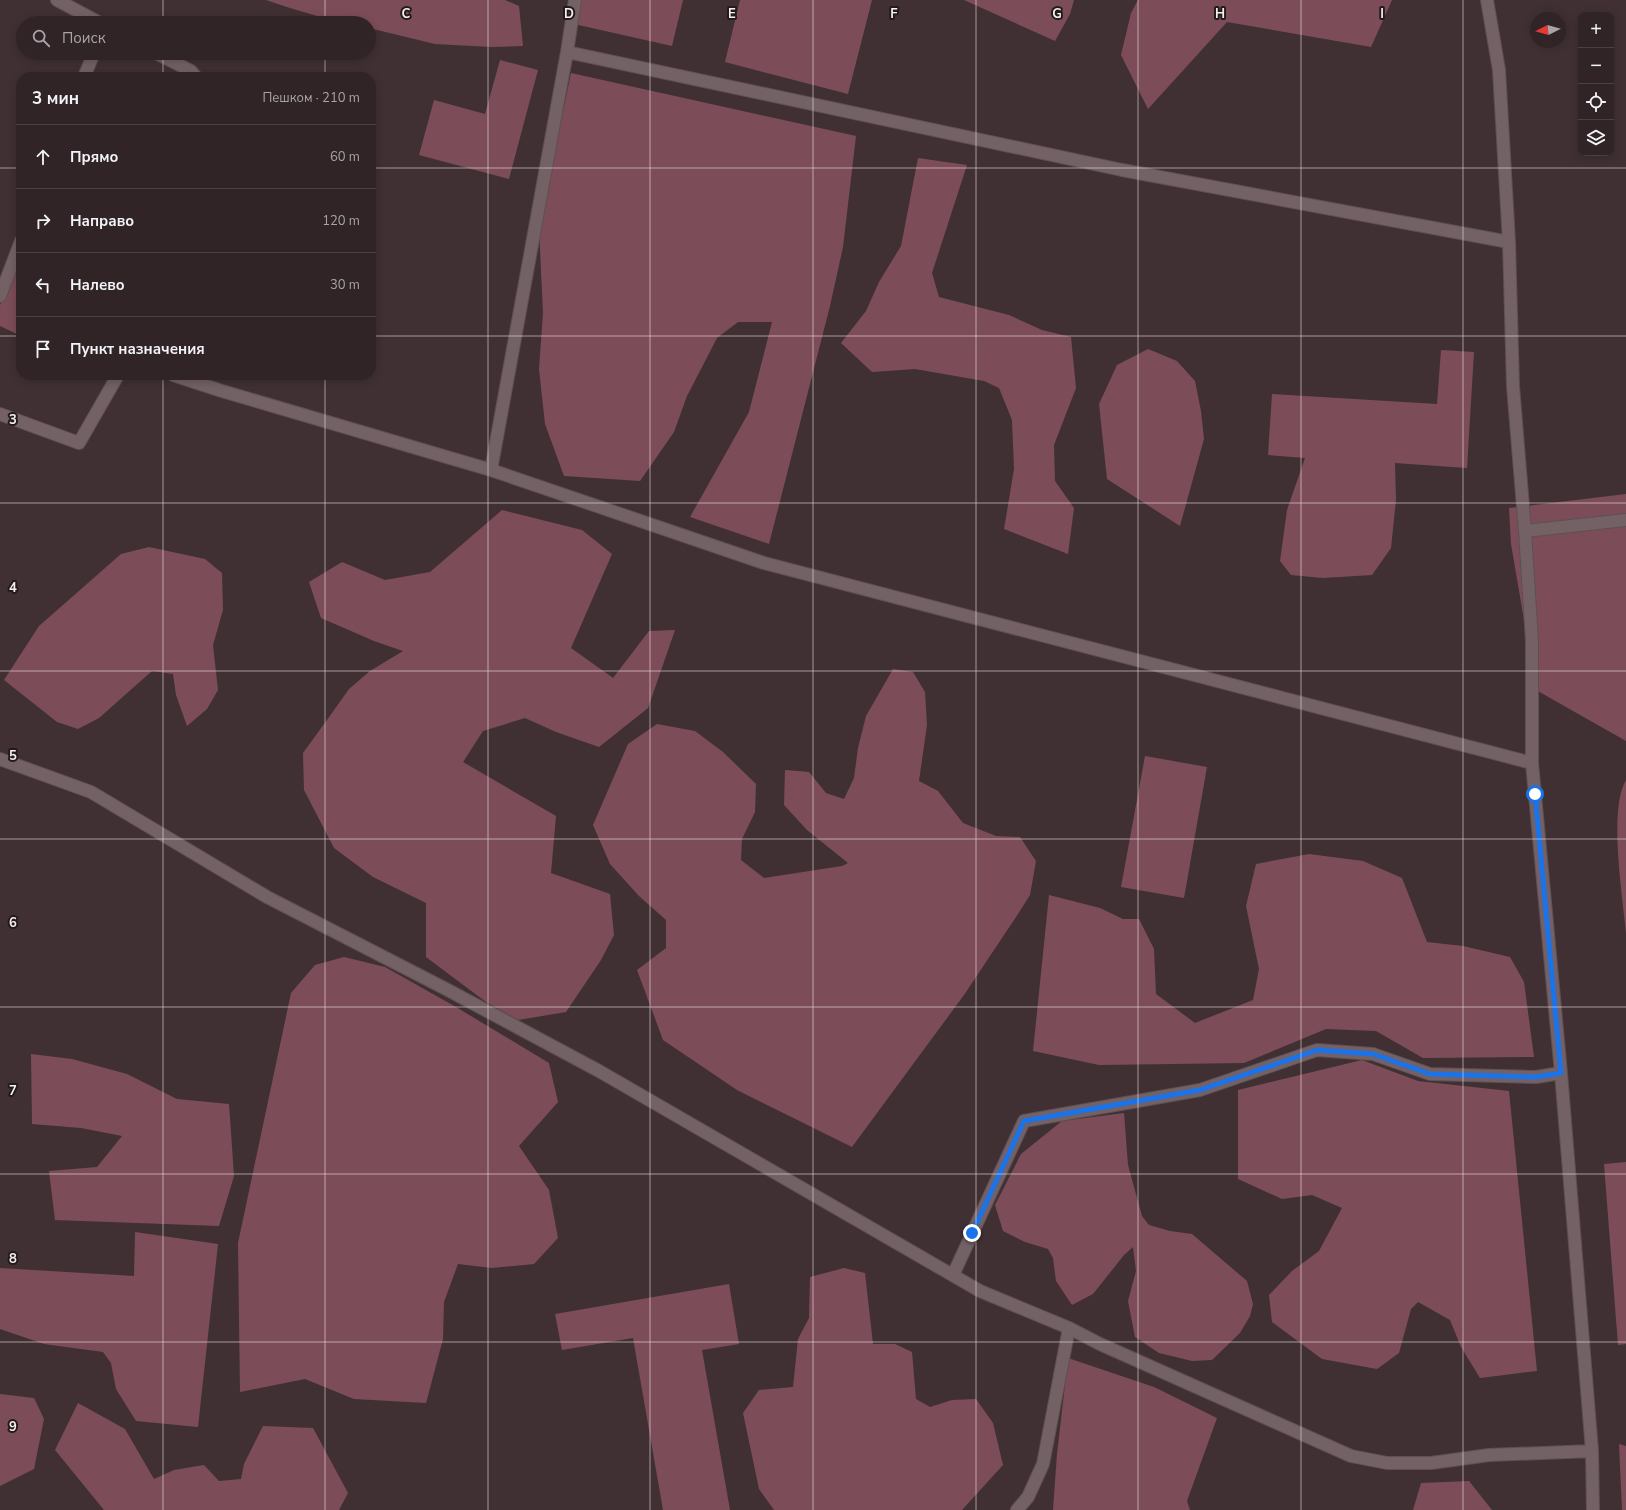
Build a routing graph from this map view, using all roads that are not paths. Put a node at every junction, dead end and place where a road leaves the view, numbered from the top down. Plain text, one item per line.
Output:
1 (57, 0) edge
2 (575, 0) edge
3 (1488, 0) edge
4 (87, 16) edge
5 (567, 52) junction
6 (91, 60) edge
7 (170, 60) edge
8 (86, 72) edge
9 (192, 72) edge
10 (1509, 242) junction
11 (16, 255) edge
12 (0, 296) edge
13 (115, 380) edge
14 (188, 380) edge
15 (0, 414) edge
16 (490, 470) junction
17 (1626, 520) edge
18 (1525, 530) junction
19 (0, 759) edge
20 (1532, 763) junction
21 (1561, 1073) junction
22 (953, 1275) junction
23 (1069, 1328) junction
24 (1592, 1451) junction
25 (1018, 1510) edge
26 (1593, 1510) edge

1 - 4 street
2 - 5 street
3 - 10 street
5 - 10 street
5 - 16 street
6 - 8 street
7 - 9 street
10 - 18 street
11 - 12 street
13 - 15 street
14 - 16 street
16 - 20 street
17 - 18 street
18 - 20 street
19 - 22 street
20 - 21 street
21 - 22 street
21 - 24 street
22 - 23 street
23 - 24 street
23 - 25 street
24 - 26 street

